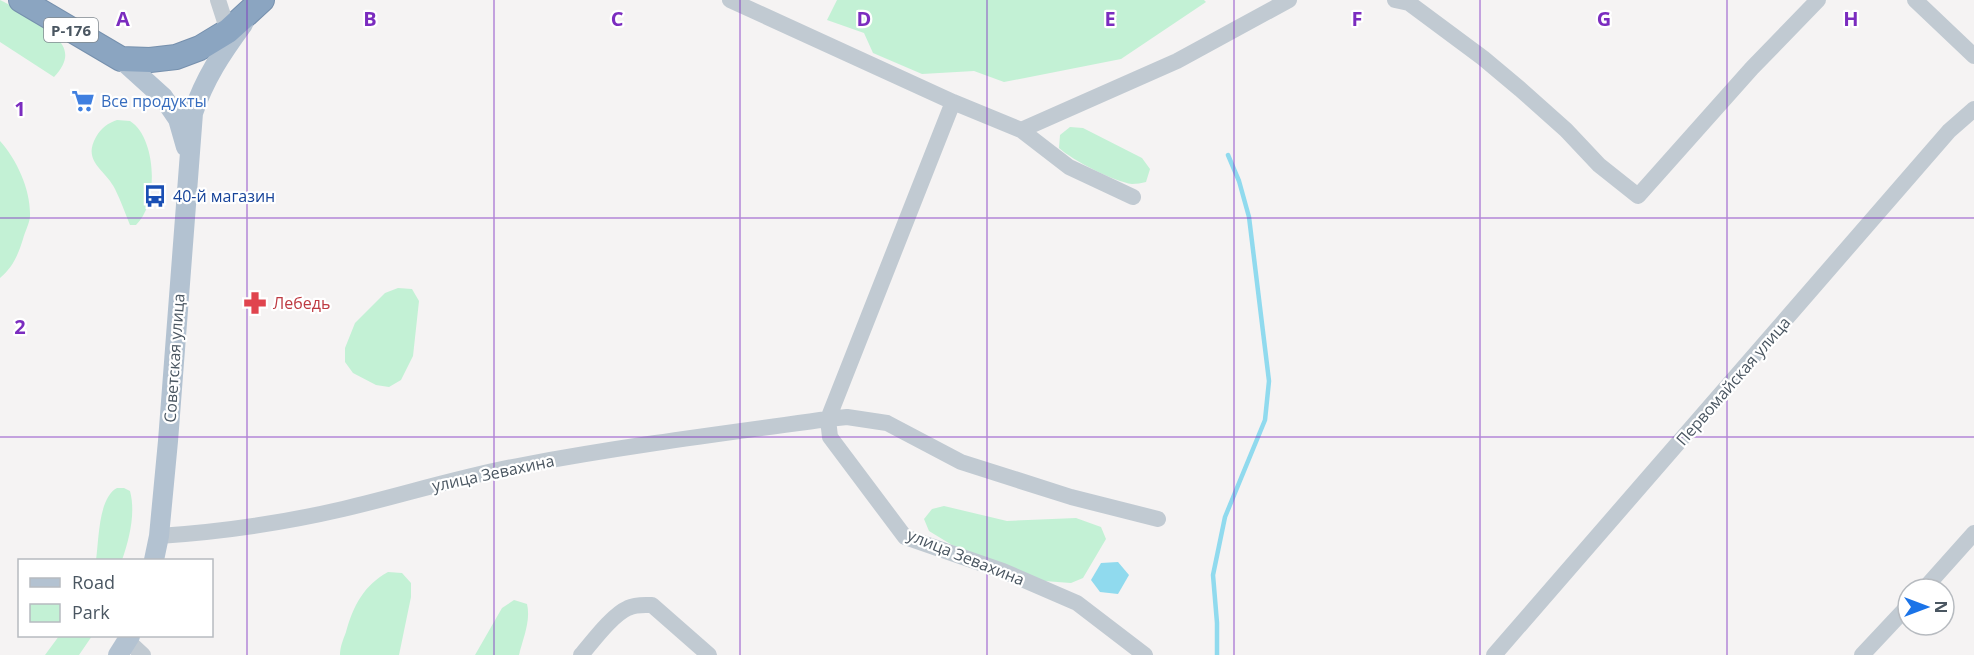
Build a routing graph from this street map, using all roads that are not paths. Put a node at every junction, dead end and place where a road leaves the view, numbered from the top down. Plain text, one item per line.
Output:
1 (21, 0) edge
2 (218, 0) edge
3 (730, 0) edge
4 (1288, 0) edge
5 (1395, 0) edge
6 (1818, 0) edge
7 (1915, 0) edge
8 (261, 1) edge
9 (228, 31) junction
10 (1974, 56) edge
11 (121, 59) junction
12 (953, 102) junction
13 (1974, 109) edge
14 (1021, 130) junction
15 (189, 155) junction
16 (1134, 197) dead end
17 (828, 419) junction
18 (1158, 519) dead end
19 (1974, 534) edge
20 (159, 536) junction
21 (154, 559) edge
22 (1935, 577) edge
23 (1896, 619) edge
24 (125, 644) edge
25 (143, 655) edge
26 (581, 655) edge
27 (709, 655) edge
28 (1145, 655) edge
29 (1494, 655) edge
30 (1862, 655) edge

1 - 11 highway, Р-176
2 - 9 street
3 - 12 street
4 - 14 street
5 - 6 street
7 - 10 street
8 - 9 highway, Р-176
8 - 15 main road, Советская улица
9 - 11 highway, Р-176
11 - 15 main road, Советская улица
12 - 14 street
12 - 17 street
13 - 29 street, Первомайская улица
14 - 16 street
15 - 20 main road, Советская улица
17 - 18 street, улица Зевахина
17 - 20 street, улица Зевахина
17 - 28 street, улица Зевахина
19 - 22 street
20 - 21 main road, Советская улица
23 - 30 street
24 - 25 street
26 - 27 street

